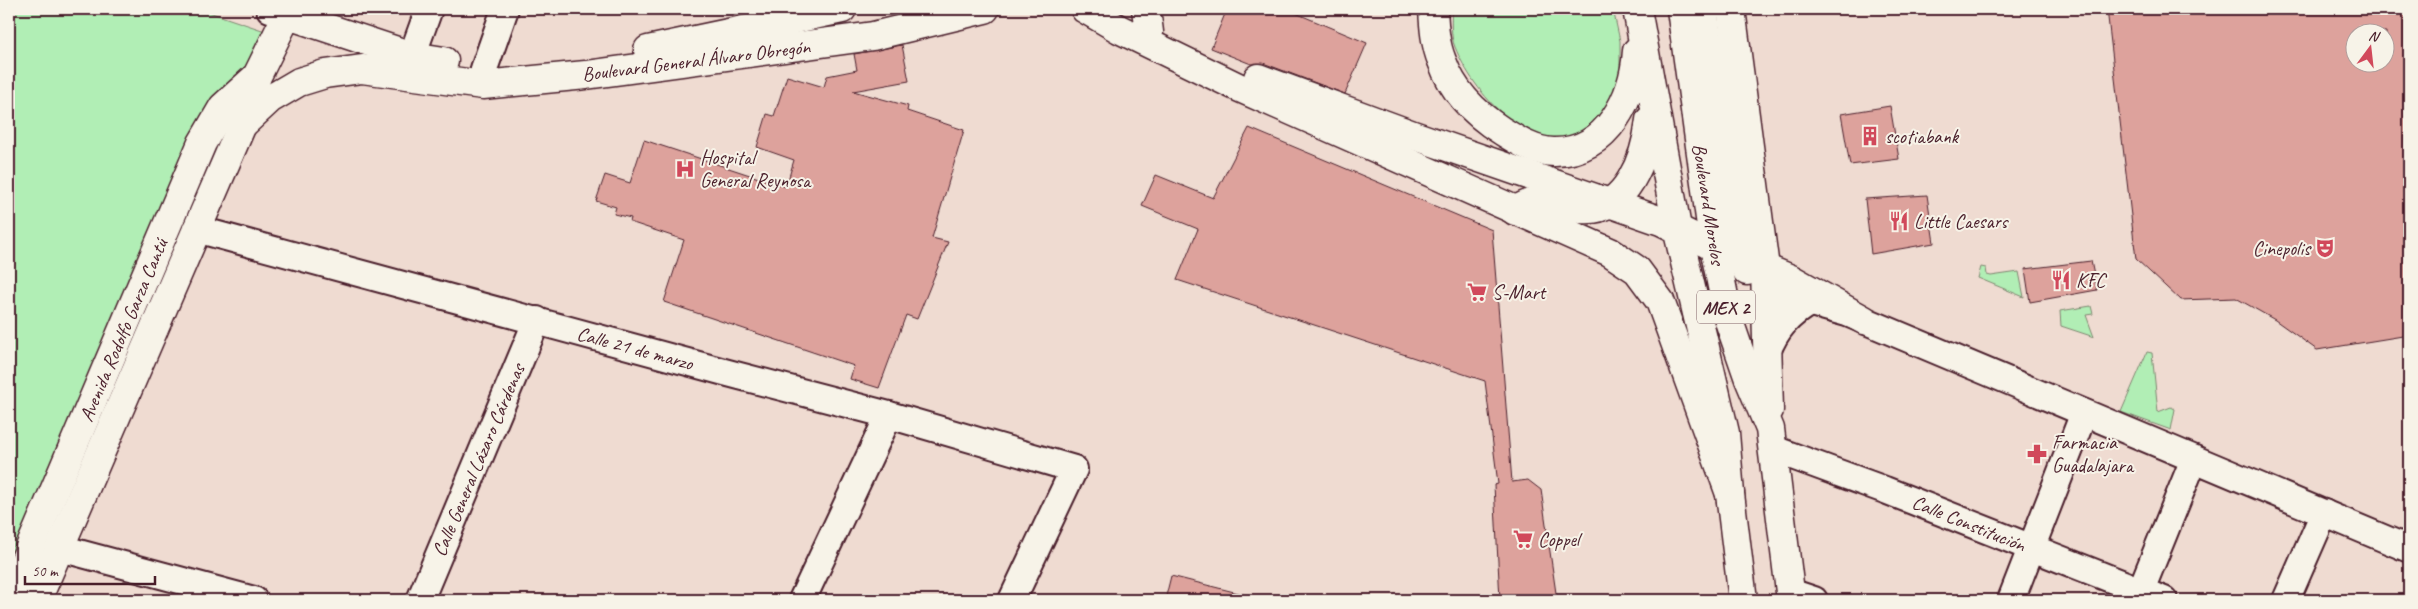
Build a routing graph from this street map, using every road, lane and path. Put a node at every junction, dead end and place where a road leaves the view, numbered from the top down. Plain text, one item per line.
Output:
1 (429, 9) edge
2 (505, 9) edge
3 (842, 9) edge
4 (985, 9) edge
5 (1085, 9) edge
6 (1110, 9) edge
7 (1433, 9) edge
8 (1681, 9) edge
9 (1703, 9) edge
10 (1731, 9) edge
11 (283, 11) edge
12 (813, 12) edge
13 (1638, 16) edge
14 (1147, 21) edge
15 (831, 42) junction
16 (408, 64) junction
17 (257, 76) junction
18 (483, 77) junction
19 (1652, 94) junction
20 (242, 125) junction
21 (1413, 135) junction
22 (1609, 203) junction
23 (1515, 211) junction
24 (1676, 228) junction
25 (196, 229) junction
26 (1714, 247) junction
27 (1741, 257) junction
28 (1766, 268) junction
29 (1766, 297) junction
30 (1811, 302) junction
31 (536, 320) junction
32 (1864, 320) junction
33 (1729, 321) junction
34 (1704, 349) junction
35 (1767, 352) junction
36 (2084, 413) junction
37 (889, 415) junction
38 (1771, 439) junction
39 (2194, 459) junction
40 (1730, 494) junction
41 (2324, 513) junction
42 (2031, 547) junction
43 (60, 548) junction
44 (2409, 548) edge
45 (30, 549) junction
46 (9, 578) edge
47 (9, 597) edge
48 (2147, 597) edge
49 (1798, 598) edge
50 (37, 600) edge
51 (254, 600) edge
52 (420, 600) edge
53 (802, 600) edge
54 (1012, 600) edge
55 (1743, 600) edge
56 (2011, 600) edge
57 (2286, 600) edge

1 - 16 street
2 - 18 street
3 - 12 main road, Boulevard General Álvaro Obregón
4 - 15 main road, Boulevard General Álvaro Obregón
5 - 23 main road
6 - 14 main road
7 - 13 main road
8 - 26 main road, Boulevard Morelos / MEX 2
9 - 27 main road
10 - 28 main road
11 - 16 main road, Boulevard General Álvaro Obregón
11 - 17 main road, Avenida Rodolfo Garza Cantú
12 - 15 street
12 - 18 main road, Boulevard General Álvaro Obregón
13 - 19 main road, Boulevard Morelos / MEX 2
14 - 21 main road
15 - 18 main road, Boulevard General Álvaro Obregón
16 - 18 main road, Boulevard General Álvaro Obregón
16 - 20 main road
17 - 20 main road, Avenida Rodolfo Garza Cantú
17 - 45 main road, Avenida Rodolfo Garza Cantú
19 - 22 main road
19 - 24 main road, Boulevard Morelos / MEX 2
20 - 25 main road, Avenida Rodolfo Garza Cantú
21 - 22 main road
21 - 23 main road
22 - 23 main road
22 - 24 main road
23 - 40 main road
24 - 26 main road
24 - 34 main road, Boulevard Morelos / MEX 2
25 - 31 street, Calle 21 de marzo
25 - 43 main road, Avenida Rodolfo Garza Cantú
26 - 27 main road
26 - 33 main road, Boulevard Morelos / MEX 2
27 - 28 main road
27 - 29 main road
28 - 29 main road
28 - 32 main road
29 - 30 street
29 - 33 main road
29 - 35 main road
30 - 32 street
30 - 35 street
31 - 37 street, Calle 21 de marzo
31 - 52 street, Calle General Lázaro Cárdenas
32 - 36 street
33 - 34 main road
33 - 38 main road, Boulevard Morelos / MEX 2
34 - 40 main road, Boulevard Morelos / MEX 2
35 - 38 main road
36 - 39 street
36 - 42 street
37 - 53 street
37 - 54 street, Calle 21 de marzo
38 - 42 street, Calle Constitución
38 - 49 main road, Boulevard Morelos / MEX 2
39 - 41 street
39 - 48 street
40 - 55 main road, Boulevard Morelos / MEX 2
41 - 44 street
41 - 57 street
42 - 48 street, Calle Constitución
42 - 56 street
43 - 50 main road, Avenida Rodolfo Garza Cantú
43 - 51 street
45 - 46 main road
45 - 47 main road, Avenida Rodolfo Garza Cantú

